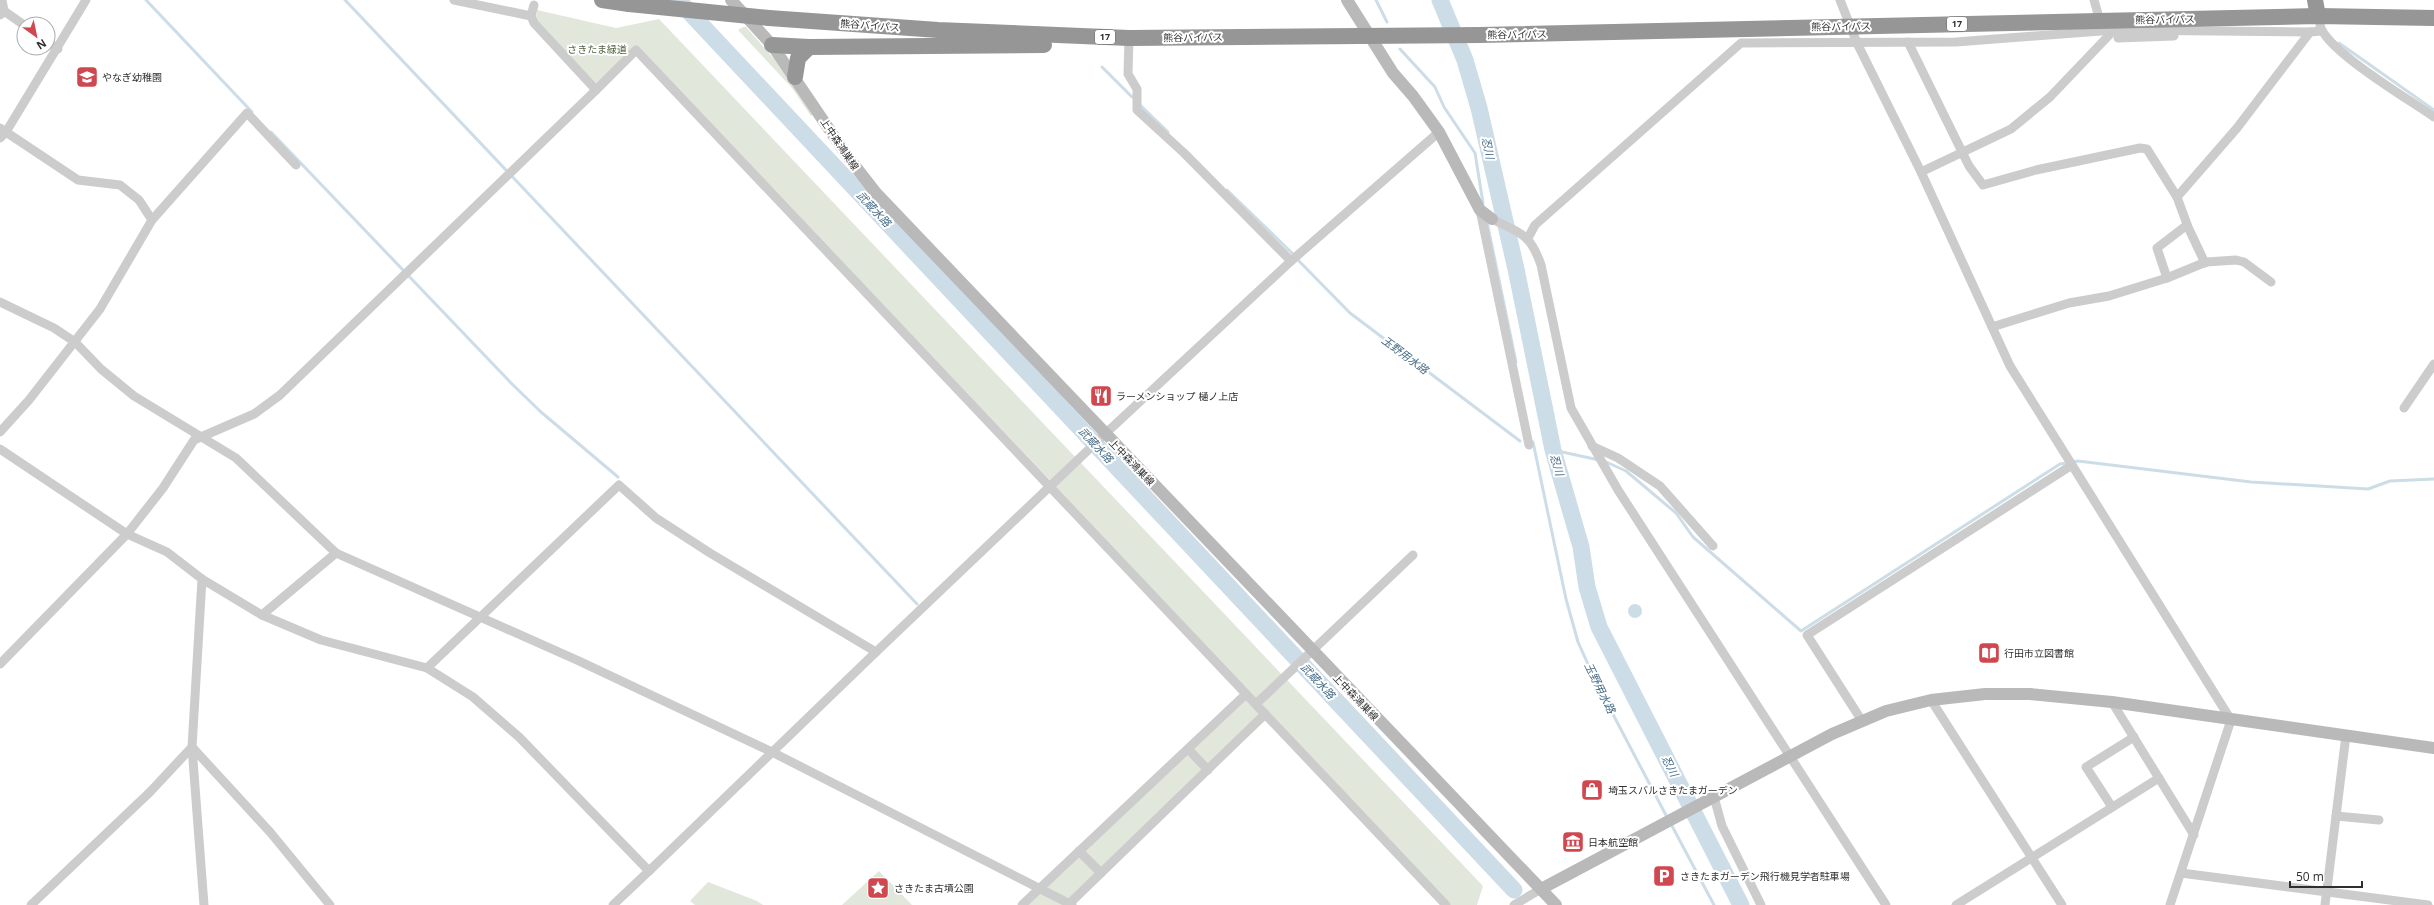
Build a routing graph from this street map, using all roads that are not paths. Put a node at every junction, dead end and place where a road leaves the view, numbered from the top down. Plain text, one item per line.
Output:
1 (2, 0) edge
2 (86, 0) edge
3 (454, 0) edge
4 (602, 0) edge
5 (731, 0) edge
6 (1347, 0) edge
7 (1840, 0) edge
8 (2094, 0) edge
9 (2315, 0) edge
10 (534, 5) dead end
11 (2, 13) edge
12 (2098, 14) dead end
13 (531, 16) junction
14 (2434, 18) edge
15 (16, 21) edge
16 (2320, 24) junction
17 (1850, 26) junction
18 (2310, 32) junction
19 (2116, 34) junction
20 (1368, 36) junction
21 (1111, 38) junction
22 (1129, 38) junction
23 (1908, 42) junction
24 (1857, 43) junction
25 (772, 45) junction
26 (809, 47) junction
27 (58, 49) joint
28 (795, 77) junction
29 (596, 90) junction
30 (2434, 117) edge
31 (2, 132) edge
32 (1439, 132) junction
33 (1962, 153) junction
34 (296, 165) dead end
35 (1921, 172) junction
36 (2177, 197) junction
37 (1480, 210) junction
38 (1492, 219) joint
39 (152, 220) junction
40 (2187, 224) junction
41 (1525, 236) junction
42 (1291, 261) junction
43 (2205, 263) junction
44 (2167, 278) junction
45 (2271, 282) dead end
46 (0, 302) edge
47 (1992, 327) junction
48 (75, 342) junction
49 (2434, 364) edge
50 (2404, 408) dead end
51 (0, 432) edge
52 (202, 436) junction
53 (1102, 436) junction
54 (1529, 444) dead end
55 (1592, 446) junction
56 (0, 449) edge
57 (2072, 465) junction
58 (1050, 487) junction
59 (127, 534) junction
60 (1712, 546) dead end
61 (336, 553) junction
62 (1413, 555) dead end
63 (202, 579) junction
64 (262, 615) junction
65 (481, 617) junction
66 (876, 652) junction
67 (1308, 653) junction
68 (0, 664) edge
69 (427, 668) junction
70 (1246, 694) junction
71 (1931, 700) junction
72 (2112, 702) junction
73 (1256, 704) junction
74 (1265, 714) junction
75 (2231, 720) junction
76 (1862, 721) junction
77 (2346, 735) junction
78 (2134, 737) junction
79 (192, 747) junction
80 (2434, 748) edge
81 (1188, 749) junction
82 (772, 752) junction
83 (1789, 756) junction
84 (1208, 770) junction
85 (2159, 778) junction
86 (1711, 799) junction
87 (2112, 807) junction
88 (2336, 816) junction
89 (2379, 820) dead end
90 (2194, 835) junction
91 (1079, 851) junction
92 (2031, 857) junction
93 (649, 871) junction
94 (2181, 872) junction
95 (1101, 874) junction
96 (1039, 889) junction
97 (1536, 892) junction
98 (2327, 892) junction
99 (31, 905) edge
100 (204, 905) edge
101 (330, 905) edge
102 (613, 905) edge
103 (1022, 905) edge
104 (1070, 905) edge
105 (1446, 905) edge
106 (1515, 905) edge
107 (1556, 905) edge
108 (1761, 905) edge
109 (1886, 905) edge
110 (1956, 905) edge
111 (2062, 905) edge
112 (2170, 905) edge
113 (2325, 905) edge
114 (2428, 905) edge

1 - 11 street
2 - 27 street
3 - 13 street
4 - 21 highway, 熊谷バイパス / 17, bridge
5 - 25 main road, 上中森鴻巣線
6 - 20 main road
7 - 17 street
8 - 12 street
9 - 16 highway
10 - 13 street
11 - 15 street
13 - 29 street
14 - 16 highway, 熊谷バイパス / 17
16 - 17 highway, 熊谷バイパス / 17
16 - 18 street
16 - 30 street
17 - 20 highway, 熊谷バイパス / 17
17 - 24 street
18 - 19 street
18 - 36 street
19 - 23 street
19 - 33 street
20 - 22 highway, 熊谷バイパス / 17
20 - 32 main road
21 - 22 highway, 熊谷バイパス / 17
21 - 26 highway, 17
22 - 42 street
23 - 24 street
23 - 33 street
24 - 35 street
24 - 41 street
25 - 26 highway, 17
25 - 28 main road, 上中森鴻巣線
26 - 28 highway
27 - 31 street
28 - 53 main road, 上中森鴻巣線
29 - 52 street
29 - 58 street
31 - 39 street
32 - 37 main road
32 - 42 street
33 - 35 street
33 - 36 street
34 - 39 street
35 - 47 street
36 - 40 street
37 - 38 main road
37 - 54 street
38 - 41 street
39 - 48 street
40 - 43 street
40 - 44 street
41 - 55 street
42 - 53 street
43 - 44 street
43 - 45 street
44 - 47 street
46 - 48 street
47 - 57 street
48 - 51 street
48 - 52 street
49 - 50 street
52 - 59 street
52 - 61 street
53 - 58 street
53 - 67 main road, 上中森鴻巣線
55 - 60 street
55 - 83 street
56 - 59 street
57 - 75 street
57 - 76 street
58 - 66 street
58 - 70 street
59 - 63 street
59 - 68 street
61 - 64 street
61 - 65 street
62 - 67 street
63 - 64 street
63 - 79 street
64 - 69 street
65 - 66 street
65 - 69 street
65 - 82 street
66 - 82 street
67 - 73 street
67 - 97 main road, 上中森鴻巣線
69 - 93 street
70 - 73 street
70 - 81 street
71 - 72 main road
71 - 76 main road
71 - 92 street
72 - 75 main road
72 - 78 street
73 - 74 street
74 - 84 street
74 - 105 street
75 - 77 main road
75 - 90 street
76 - 83 main road
77 - 80 main road
77 - 88 street
78 - 85 street
78 - 87 street
79 - 99 street
79 - 100 street
79 - 101 street
81 - 84 street
81 - 91 street
82 - 93 street
82 - 96 street
83 - 86 main road
83 - 109 street
84 - 95 street
85 - 87 street
85 - 90 street
86 - 97 main road
86 - 108 street
87 - 92 street
88 - 89 street
88 - 98 street
90 - 94 street
91 - 95 street
91 - 96 street
92 - 110 street
92 - 111 street
93 - 102 street
94 - 98 street
94 - 112 street
95 - 104 street
96 - 103 street
96 - 104 street
97 - 106 street
97 - 107 main road, 上中森鴻巣線
98 - 113 street
98 - 114 street

